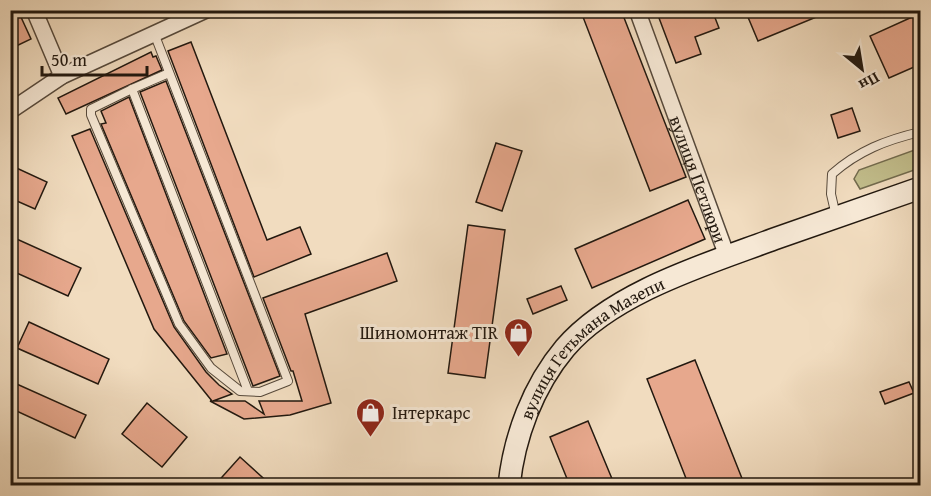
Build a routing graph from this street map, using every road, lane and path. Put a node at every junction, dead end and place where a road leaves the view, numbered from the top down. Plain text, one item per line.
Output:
1 (34, 10) edge
2 (637, 10) edge
3 (201, 11) edge
4 (154, 33) junction
5 (169, 73) junction
6 (62, 76) junction
7 (132, 89) junction
8 (10, 111) edge
9 (921, 132) edge
10 (921, 188) edge
11 (836, 217) junction
12 (727, 256) junction
13 (248, 391) junction
14 (508, 486) edge

1 - 6 street
2 - 12 street, вулиця Петлюри
3 - 4 street
4 - 5 lane
4 - 6 street
5 - 7 lane
5 - 13 lane
6 - 8 street
7 - 13 lane
7 - 13 lane
9 - 11 lane
10 - 11 main road, вулиця Петлюри
11 - 12 main road, вулиця Петлюри
12 - 14 main road, вулиця Гетьмана Мазепи

